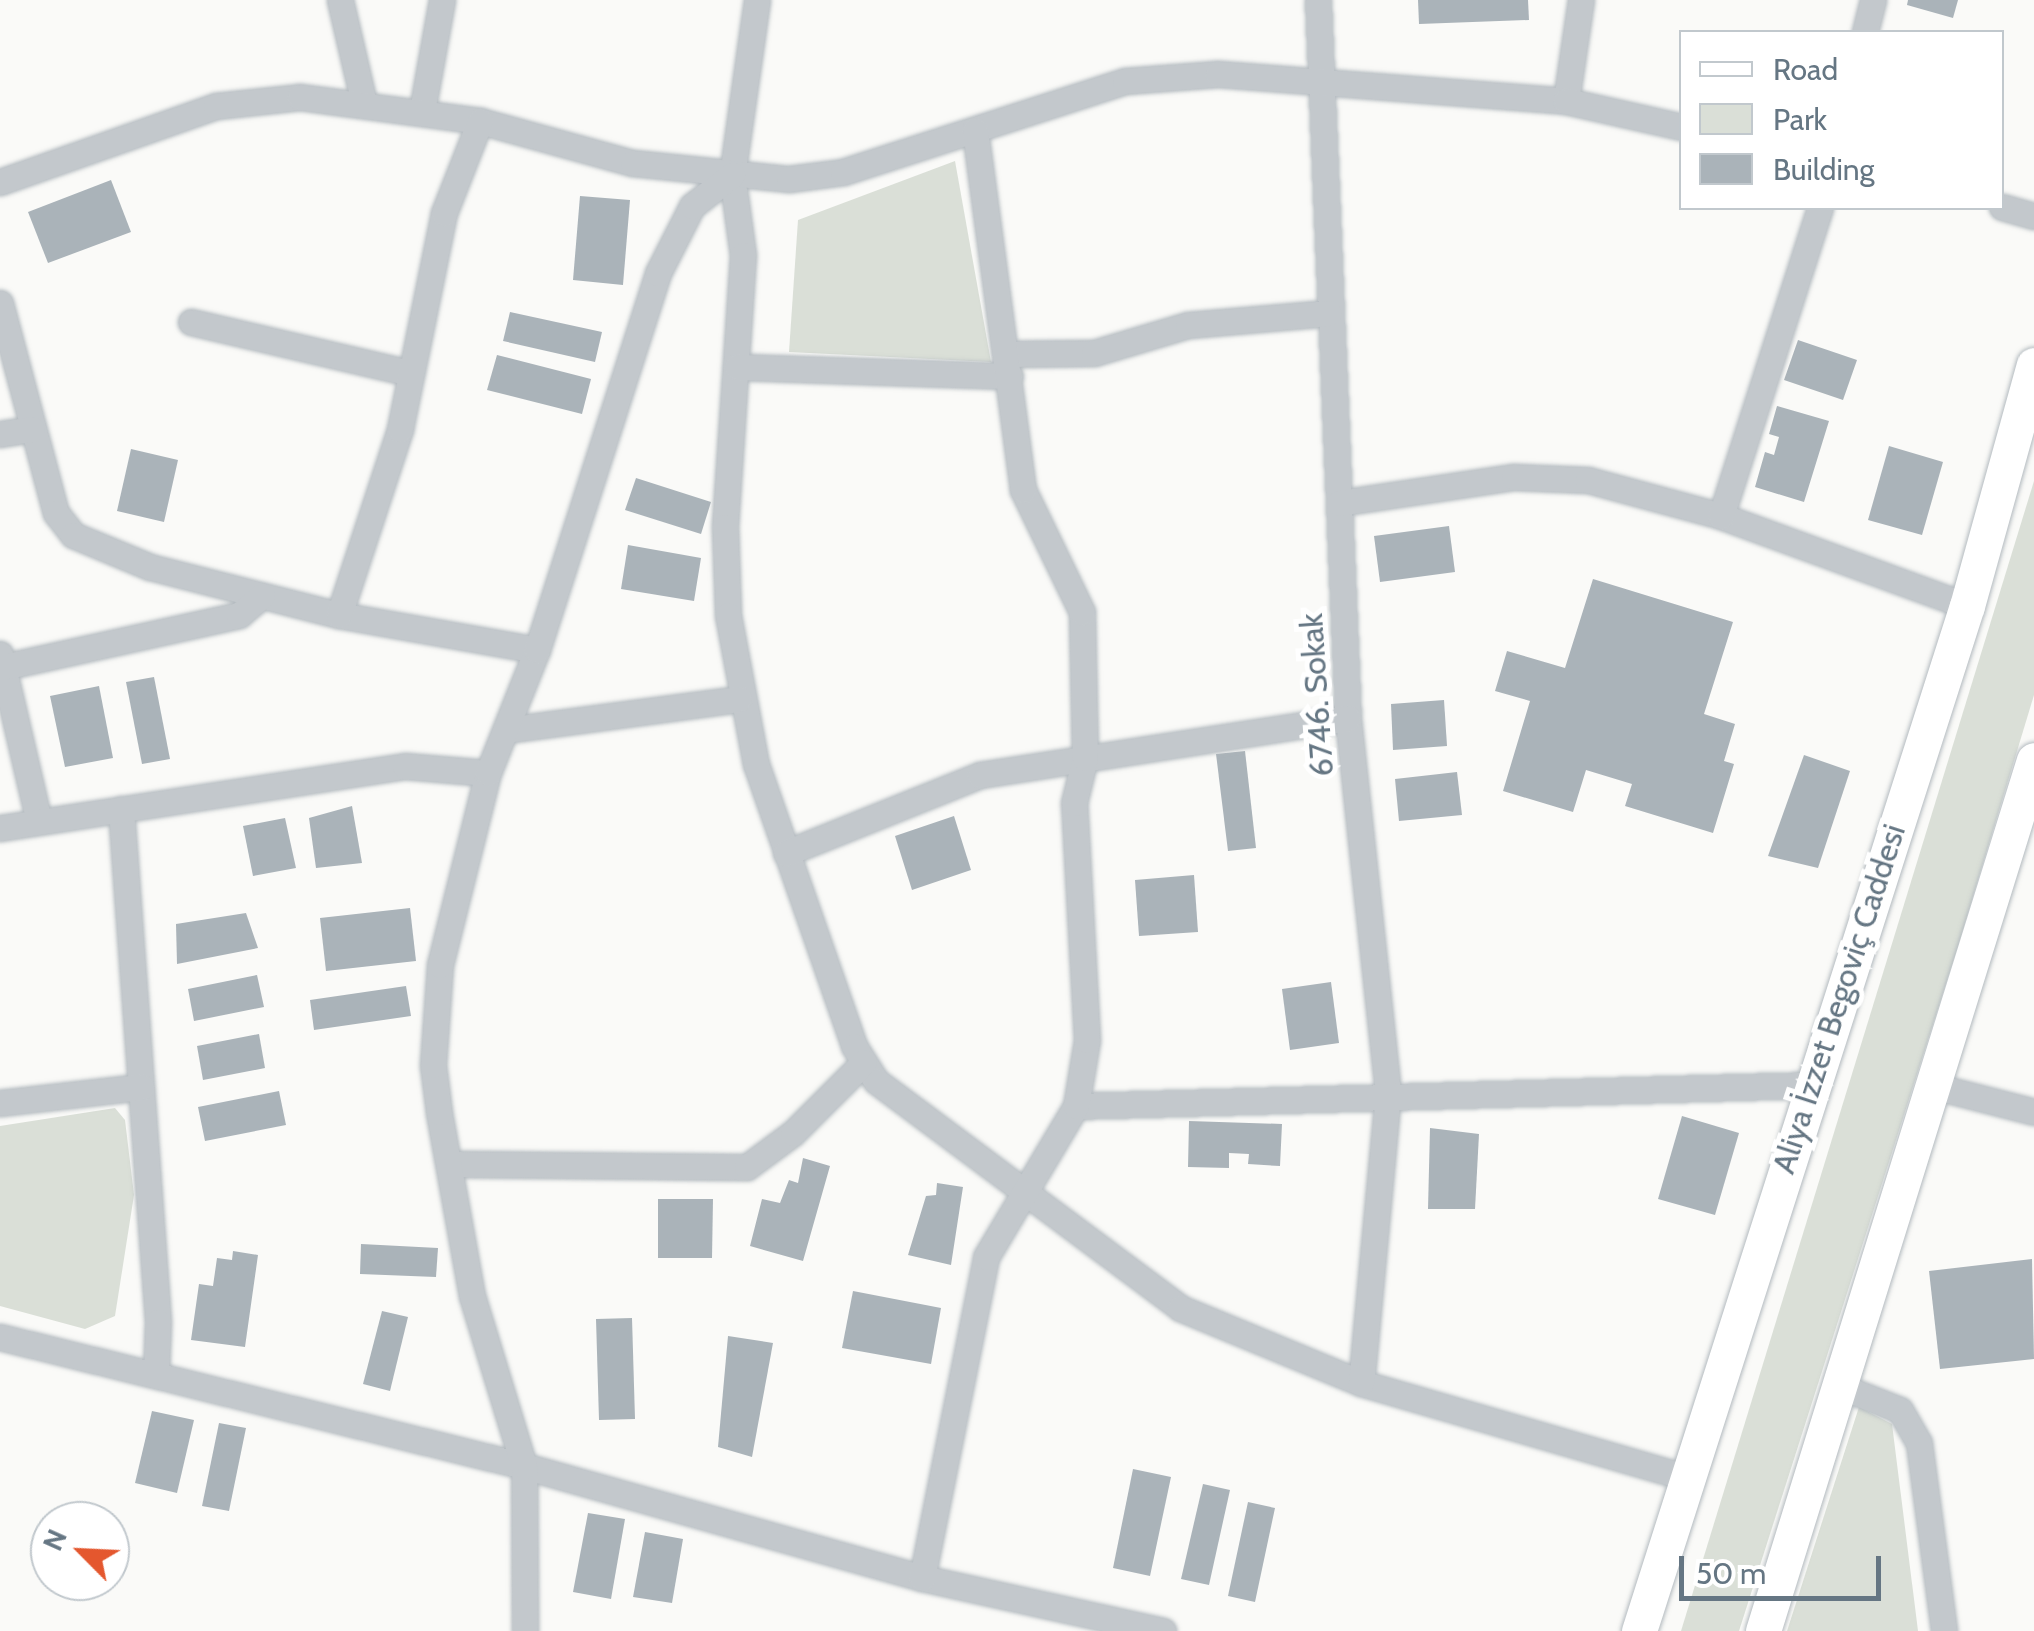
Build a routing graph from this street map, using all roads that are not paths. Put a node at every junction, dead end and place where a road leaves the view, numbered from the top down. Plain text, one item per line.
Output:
1 (340, 0) edge
2 (442, 0) edge
3 (757, 0) edge
4 (1318, 0) edge
5 (1581, 0) edge
6 (1873, 0) edge
7 (1866, 30) edge
8 (1323, 84) junction
9 (1566, 101) junction
10 (364, 103) junction
11 (422, 111) junction
12 (480, 121) junction
13 (1679, 126) edge
14 (974, 130) junction
15 (732, 175) junction
16 (0, 182) edge
17 (2004, 208) edge
18 (1819, 210) edge
19 (2034, 216) edge
20 (0, 303) edge
21 (1328, 313) junction
22 (191, 322) dead end
23 (1009, 365) junction
24 (2034, 365) edge
25 (737, 366) junction
26 (412, 373) junction
27 (32, 429) junction
28 (0, 434) edge
29 (1339, 503) junction
30 (1721, 516) junction
31 (262, 596) junction
32 (1968, 606) junction
33 (339, 616) junction
34 (538, 650) junction
35 (2, 661) edge
36 (739, 700) junction
37 (1348, 718) junction
38 (506, 730) junction
39 (1085, 758) junction
40 (2034, 760) edge
41 (488, 773) junction
42 (122, 809) junction
43 (39, 822) junction
44 (0, 828) edge
45 (786, 852) junction
46 (864, 1062) junction
47 (1811, 1085) junction
48 (1933, 1086) junction
49 (141, 1088) junction
50 (1388, 1094) junction
51 (0, 1103) edge
52 (1076, 1106) junction
53 (2034, 1112) edge
54 (450, 1164) junction
55 (1024, 1195) junction
56 (0, 1336) edge
57 (156, 1373) junction
58 (1361, 1382) junction
59 (1842, 1387) junction
60 (524, 1466) junction
61 (1687, 1478) junction
62 (922, 1578) junction
63 (526, 1631) edge
64 (1162, 1631) edge
65 (1639, 1631) edge
66 (1763, 1631) edge
67 (1944, 1631) edge

1 - 10 street
2 - 11 street
3 - 15 street
4 - 8 street, 6746. Sokak
5 - 9 street
6 - 7 street
8 - 9 street
8 - 14 street
8 - 21 street, 6746. Sokak
9 - 13 street
10 - 11 street
10 - 16 street
11 - 12 street
12 - 15 street
12 - 26 street
14 - 15 street
14 - 23 street
15 - 25 street
15 - 34 street
17 - 19 street
18 - 30 street
20 - 27 street
21 - 23 street
21 - 29 street, 6746. Sokak
22 - 26 street
23 - 25 street
23 - 39 street
24 - 32 main road, Aliya İzzet Begoviç Caddesi
25 - 36 street
26 - 33 street
27 - 28 street
27 - 31 street
29 - 30 street
29 - 37 street, 6746. Sokak
30 - 32 street
31 - 33 street
31 - 35 street
32 - 47 main road, Aliya İzzet Begoviç Caddesi
33 - 34 street
34 - 38 street
35 - 43 street
36 - 38 street
36 - 45 street
37 - 39 street
37 - 50 street, 6746. Sokak
38 - 41 street
39 - 45 street
39 - 52 street
40 - 48 main road
41 - 42 street
41 - 54 street
42 - 43 street
42 - 49 street
43 - 44 street
45 - 46 street
46 - 54 street
46 - 55 street
47 - 50 street
47 - 61 main road, Aliya İzzet Begoviç Caddesi
48 - 53 street
48 - 59 main road
49 - 51 street
49 - 57 street
50 - 52 street
50 - 58 street, 6746. Sokak
52 - 55 street
54 - 60 street
55 - 58 street
55 - 62 street
56 - 57 street
57 - 60 street
58 - 61 street
59 - 66 main road
59 - 67 street
60 - 62 street
60 - 63 street
61 - 65 main road, Aliya İzzet Begoviç Caddesi
62 - 64 street

